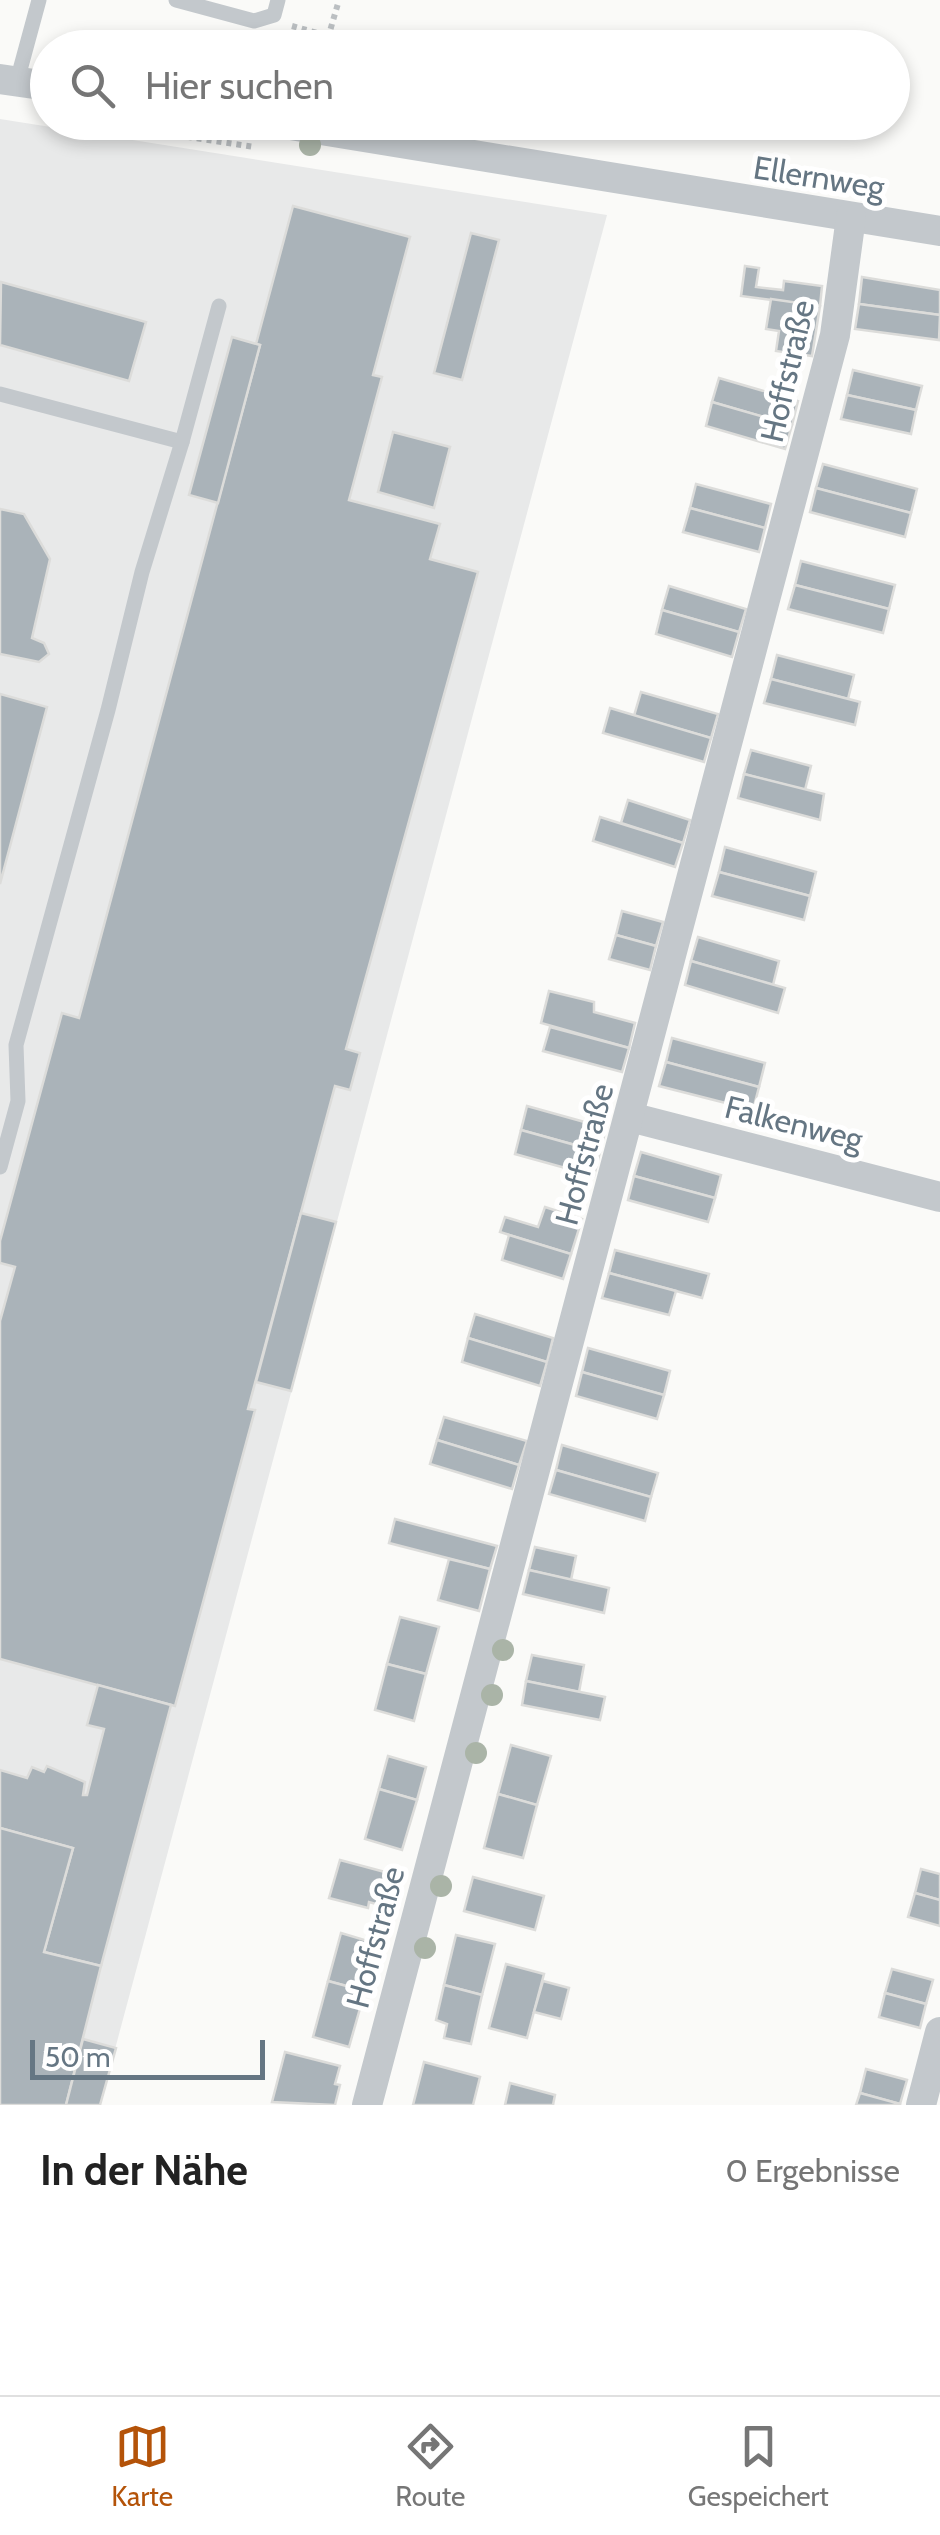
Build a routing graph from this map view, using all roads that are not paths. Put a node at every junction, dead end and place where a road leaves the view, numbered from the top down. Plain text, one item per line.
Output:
1 (38, 0) edge
2 (176, 0) edge
3 (276, 8) edge
4 (32, 30) edge
5 (30, 41) edge
6 (22, 82) edge
7 (381, 140) edge
8 (851, 217) junction
9 (940, 231) edge
10 (220, 306) dead end
11 (0, 394) edge
12 (182, 442) junction
13 (0, 1096) edge
14 (18, 1101) junction
15 (630, 1117) junction
16 (0, 1167) edge
17 (940, 1196) edge
18 (940, 2032) edge
19 (366, 2105) edge
20 (920, 2105) edge

1 - 4 lane
2 - 3 lane
5 - 6 lane
7 - 8 street, Ellernweg
8 - 9 street, Ellernweg
8 - 15 street, Hoffstraße
10 - 12 lane
11 - 12 lane
12 - 14 lane
13 - 14 lane
14 - 16 lane
15 - 17 street, Falkenweg
15 - 19 street, Hoffstraße
18 - 20 street

